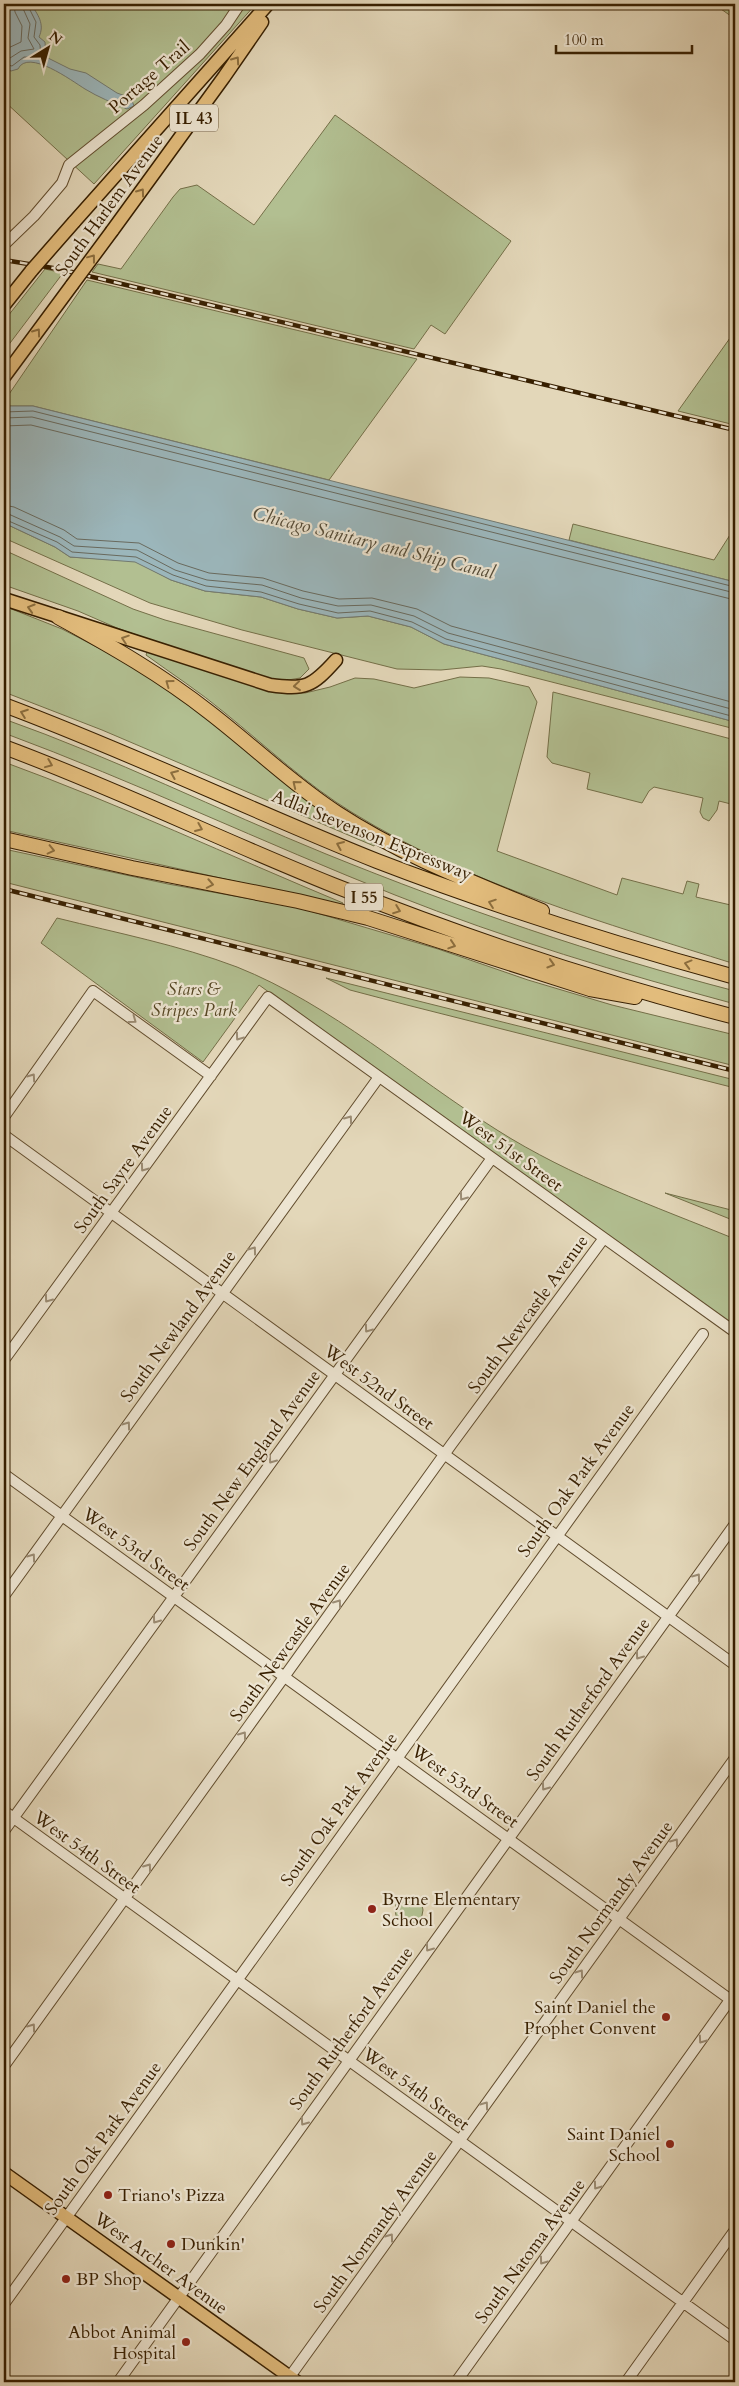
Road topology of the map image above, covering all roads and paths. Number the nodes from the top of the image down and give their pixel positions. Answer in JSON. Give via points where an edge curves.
{"nodes":[{"id":1,"x":240,"y":4,"type":"edge"},
{"id":2,"x":268,"y":4,"type":"edge"},
{"id":3,"x":274,"y":4,"type":"edge"},
{"id":4,"x":4,"y":245,"type":"edge"},
{"id":5,"x":4,"y":306,"type":"edge"},
{"id":6,"x":6,"y":374,"type":"edge"},
{"id":7,"x":4,"y":600,"type":"edge"},
{"id":8,"x":58,"y":616,"type":"junction"},
{"id":9,"x":336,"y":660,"type":"dead end"},
{"id":10,"x":4,"y":705,"type":"edge"},
{"id":11,"x":4,"y":747,"type":"edge"},
{"id":12,"x":4,"y":839,"type":"edge"},
{"id":13,"x":638,"y":950,"type":"junction"},
{"id":14,"x":735,"y":977,"type":"edge"},
{"id":15,"x":268,"y":997,"type":"joint"},
{"id":16,"x":691,"y":1006,"type":"junction"},
{"id":17,"x":735,"y":1017,"type":"edge"},
{"id":18,"x":211,"y":1076,"type":"junction"},
{"id":19,"x":379,"y":1077,"type":"junction"},
{"id":20,"x":4,"y":1117,"type":"edge"},
{"id":21,"x":4,"y":1135,"type":"edge"},
{"id":22,"x":492,"y":1158,"type":"junction"},
{"id":23,"x":111,"y":1213,"type":"junction"},
{"id":24,"x":604,"y":1238,"type":"junction"},
{"id":25,"x":221,"y":1293,"type":"junction"},
{"id":26,"x":735,"y":1332,"type":"edge"},
{"id":27,"x":703,"y":1334,"type":"dead end"},
{"id":28,"x":4,"y":1360,"type":"edge"},
{"id":29,"x":335,"y":1375,"type":"junction"},
{"id":30,"x":445,"y":1454,"type":"junction"},
{"id":31,"x":4,"y":1474,"type":"edge"},
{"id":32,"x":62,"y":1516,"type":"junction"},
{"id":33,"x":735,"y":1524,"type":"edge"},
{"id":34,"x":556,"y":1535,"type":"junction"},
{"id":35,"x":4,"y":1596,"type":"edge"},
{"id":36,"x":173,"y":1596,"type":"junction"},
{"id":37,"x":668,"y":1616,"type":"junction"},
{"id":38,"x":735,"y":1665,"type":"edge"},
{"id":39,"x":285,"y":1676,"type":"junction"},
{"id":40,"x":397,"y":1757,"type":"junction"},
{"id":41,"x":735,"y":1758,"type":"edge"},
{"id":42,"x":4,"y":1811,"type":"edge"},
{"id":43,"x":13,"y":1818,"type":"junction"},
{"id":44,"x":4,"y":1831,"type":"edge"},
{"id":45,"x":508,"y":1838,"type":"junction"},
{"id":46,"x":124,"y":1898,"type":"junction"},
{"id":47,"x":619,"y":1918,"type":"junction"},
{"id":48,"x":236,"y":1979,"type":"junction"},
{"id":49,"x":734,"y":1999,"type":"edge"},
{"id":50,"x":348,"y":2060,"type":"junction"},
{"id":51,"x":4,"y":2066,"type":"edge"},
{"id":52,"x":459,"y":2141,"type":"junction"},
{"id":53,"x":4,"y":2173,"type":"edge"},
{"id":54,"x":66,"y":2217,"type":"junction"},
{"id":55,"x":571,"y":2222,"type":"junction"},
{"id":56,"x":735,"y":2230,"type":"edge"},
{"id":57,"x":178,"y":2297,"type":"junction"},
{"id":58,"x":683,"y":2303,"type":"junction"},
{"id":59,"x":4,"y":2304,"type":"edge"},
{"id":60,"x":735,"y":2340,"type":"edge"},
{"id":61,"x":291,"y":2380,"type":"edge"},
{"id":62,"x":118,"y":2382,"type":"edge"},
{"id":63,"x":456,"y":2382,"type":"edge"},
{"id":64,"x":626,"y":2382,"type":"edge"}],
"edges":[{"from":1,"to":4,"type":"street","name":"Portage Trail","via":[[200,54],[144,105],[69,165],[62,183]]},
{"from":2,"to":5,"type":"main road","name":"South Harlem Avenue","number":"IL 43","bridge":true,"via":[[74,222]]},
{"from":6,"to":3,"type":"main road","name":"South Harlem Avenue","number":"IL 43","one_way":true,"bridge":true,"via":[[219,85]]},
{"from":8,"to":7,"type":"main road","one_way":true},
{"from":9,"to":8,"type":"main road","one_way":true,"via":[[318,680],[289,688]]},
{"from":13,"to":8,"type":"highway","one_way":true,"via":[[445,871],[372,835],[302,789],[209,712],[148,668]]},
{"from":13,"to":10,"type":"highway","name":"Adlai Stevenson Expressway","number":"I 55","one_way":true,"via":[[489,902],[376,860],[127,753]]},
{"from":11,"to":16,"type":"highway","number":"I 55","one_way":true,"via":[[425,921]]},
{"from":12,"to":16,"type":"highway","one_way":true,"via":[[298,900],[368,918],[590,989]]},
{"from":14,"to":13,"type":"highway","name":"Adlai Stevenson Expressway","number":"I 55","one_way":true},
{"from":15,"to":18,"type":"street","name":"South Sayre Avenue","one_way":true},
{"from":15,"to":19,"type":"street","name":"West 51st Street"},
{"from":16,"to":17,"type":"highway","number":"I 55"},
{"from":20,"to":18,"type":"street","one_way":true,"via":[[93,991]]},
{"from":18,"to":23,"type":"street","name":"South Sayre Avenue","one_way":true},
{"from":19,"to":22,"type":"street","name":"West 51st Street"},
{"from":25,"to":19,"type":"street","name":"South Newland Avenue","one_way":true},
{"from":21,"to":23,"type":"street","name":"West 52nd Street"},
{"from":22,"to":24,"type":"street","name":"West 51st Street"},
{"from":22,"to":29,"type":"street","name":"South New England Avenue","one_way":true},
{"from":23,"to":25,"type":"street","name":"West 52nd Street"},
{"from":23,"to":28,"type":"street","name":"South Sayre Avenue","one_way":true},
{"from":24,"to":26,"type":"street","name":"West 51st Street"},
{"from":24,"to":30,"type":"street","name":"South Newcastle Avenue"},
{"from":25,"to":29,"type":"street","name":"West 52nd Street"},
{"from":32,"to":25,"type":"street","name":"South Newland Avenue","one_way":true},
{"from":27,"to":34,"type":"street","name":"South Oak Park Avenue"},
{"from":29,"to":30,"type":"street","name":"West 52nd Street"},
{"from":29,"to":36,"type":"street","name":"South New England Avenue","one_way":true},
{"from":30,"to":34,"type":"street","name":"West 52nd Street"},
{"from":39,"to":30,"type":"street","name":"South Newcastle Avenue","one_way":true},
{"from":31,"to":32,"type":"street","name":"West 53rd Street"},
{"from":35,"to":32,"type":"street","name":"South Newland Avenue","one_way":true},
{"from":32,"to":36,"type":"street","name":"West 53rd Street"},
{"from":37,"to":33,"type":"street","name":"South Rutherford Avenue","one_way":true},
{"from":34,"to":37,"type":"street","name":"West 52nd Street"},
{"from":34,"to":40,"type":"street","name":"South Oak Park Avenue"},
{"from":36,"to":39,"type":"street","name":"West 53rd Street"},
{"from":36,"to":43,"type":"street","name":"South New England Avenue","one_way":true},
{"from":37,"to":38,"type":"street","name":"West 52nd Street"},
{"from":37,"to":45,"type":"street","name":"South Rutherford Avenue","one_way":true},
{"from":39,"to":40,"type":"street","name":"West 53rd Street"},
{"from":46,"to":39,"type":"street","name":"South Newcastle Avenue","one_way":true},
{"from":40,"to":45,"type":"street","name":"West 53rd Street"},
{"from":40,"to":48,"type":"street","name":"South Oak Park Avenue"},
{"from":47,"to":41,"type":"street","name":"South Normandy Avenue","one_way":true},
{"from":42,"to":43,"type":"street","name":"West 54th Street"},
{"from":43,"to":44,"type":"street","name":"South New England Avenue"},
{"from":43,"to":46,"type":"street","name":"West 54th Street"},
{"from":45,"to":47,"type":"street","name":"West 53rd Street"},
{"from":45,"to":50,"type":"street","name":"South Rutherford Avenue","one_way":true},
{"from":46,"to":48,"type":"street","name":"West 54th Street"},
{"from":51,"to":46,"type":"street","name":"South Newcastle Avenue","one_way":true},
{"from":47,"to":49,"type":"street","name":"West 53rd Street"},
{"from":52,"to":47,"type":"street","name":"South Normandy Avenue","one_way":true},
{"from":48,"to":50,"type":"street","name":"West 54th Street"},
{"from":48,"to":54,"type":"street","name":"South Oak Park Avenue"},
{"from":49,"to":55,"type":"street","name":"South Natoma Avenue","one_way":true},
{"from":50,"to":52,"type":"street","name":"West 54th Street"},
{"from":50,"to":57,"type":"street","name":"South Rutherford Avenue","one_way":true},
{"from":52,"to":55,"type":"street","name":"West 54th Street"},
{"from":61,"to":52,"type":"street","name":"South Normandy Avenue","one_way":true},
{"from":53,"to":54,"type":"main road","name":"West Archer Avenue"},
{"from":54,"to":57,"type":"main road","name":"West Archer Avenue"},
{"from":54,"to":59,"type":"street","name":"South Oak Park Avenue"},
{"from":55,"to":58,"type":"street","name":"West 54th Street"},
{"from":55,"to":63,"type":"street","name":"South Natoma Avenue","one_way":true},
{"from":56,"to":58,"type":"street"},
{"from":57,"to":61,"type":"main road","name":"West Archer Avenue"},
{"from":57,"to":62,"type":"street","name":"South Rutherford Avenue"},
{"from":58,"to":60,"type":"street","name":"West 54th Street"},
{"from":58,"to":64,"type":"street"}]}
